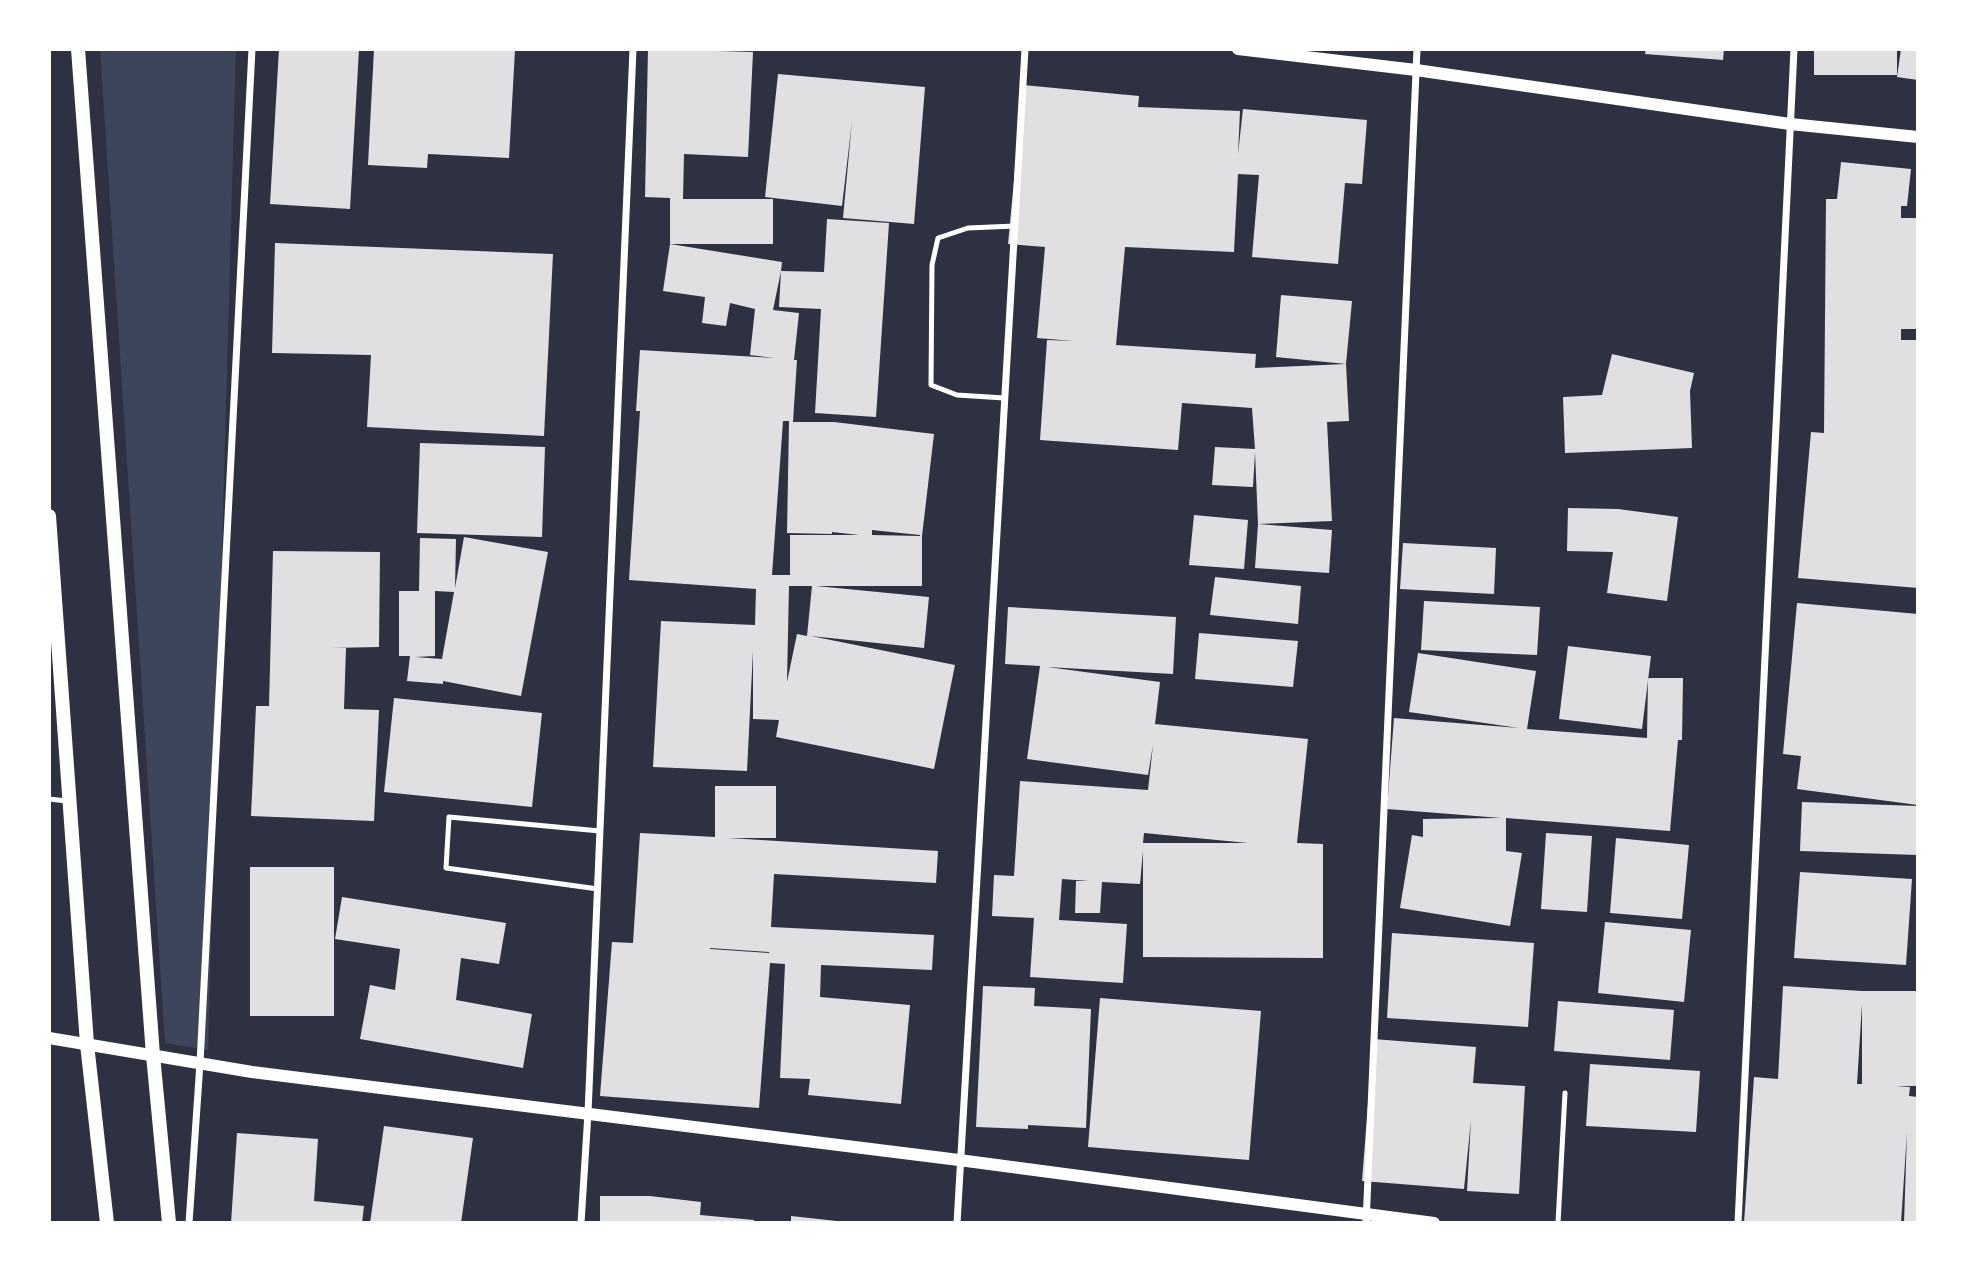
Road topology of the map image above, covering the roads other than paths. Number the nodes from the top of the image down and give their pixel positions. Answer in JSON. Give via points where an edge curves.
{"nodes":[{"id":1,"x":78,"y":49,"type":"edge"},
{"id":2,"x":252,"y":49,"type":"edge"},
{"id":3,"x":633,"y":49,"type":"edge"},
{"id":4,"x":1025,"y":49,"type":"edge"},
{"id":5,"x":1238,"y":49,"type":"edge"},
{"id":6,"x":1417,"y":49,"type":"edge"},
{"id":7,"x":1794,"y":49,"type":"edge"},
{"id":8,"x":1416,"y":70,"type":"junction"},
{"id":9,"x":1790,"y":124,"type":"junction"},
{"id":10,"x":1918,"y":137,"type":"edge"},
{"id":11,"x":1015,"y":226,"type":"junction"},
{"id":12,"x":1004,"y":398,"type":"junction"},
{"id":13,"x":49,"y":516,"type":"edge"},
{"id":14,"x":49,"y":800,"type":"edge"},
{"id":15,"x":70,"y":801,"type":"junction"},
{"id":16,"x":600,"y":831,"type":"junction"},
{"id":17,"x":598,"y":889,"type":"junction"},
{"id":18,"x":49,"y":1038,"type":"edge"},
{"id":19,"x":87,"y":1044,"type":"junction"},
{"id":20,"x":153,"y":1055,"type":"junction"},
{"id":21,"x":200,"y":1063,"type":"junction"},
{"id":22,"x":1565,"y":1093,"type":"dead end"},
{"id":23,"x":588,"y":1114,"type":"junction"},
{"id":24,"x":959,"y":1160,"type":"junction"},
{"id":25,"x":1367,"y":1218,"type":"edge"},
{"id":26,"x":107,"y":1223,"type":"edge"},
{"id":27,"x":169,"y":1223,"type":"edge"},
{"id":28,"x":189,"y":1223,"type":"edge"},
{"id":29,"x":581,"y":1223,"type":"edge"},
{"id":30,"x":957,"y":1223,"type":"edge"},
{"id":31,"x":1434,"y":1223,"type":"edge"},
{"id":32,"x":1558,"y":1223,"type":"edge"},
{"id":33,"x":1738,"y":1223,"type":"edge"}],
"edges":[{"from":1,"to":20,"type":"main road"},
{"from":2,"to":21,"type":"street"},
{"from":3,"to":16,"type":"street"},
{"from":4,"to":11,"type":"street"},
{"from":5,"to":8,"type":"street"},
{"from":6,"to":8,"type":"street"},
{"from":7,"to":9,"type":"street"},
{"from":8,"to":9,"type":"street"},
{"from":8,"to":25,"type":"street"},
{"from":9,"to":10,"type":"street"},
{"from":9,"to":33,"type":"street"},
{"from":11,"to":12,"type":"street"},
{"from":11,"to":12,"type":"lane","via":[[968,228],[938,238],[932,265],[931,385],[957,395]]},
{"from":12,"to":24,"type":"street"},
{"from":13,"to":15,"type":"main road"},
{"from":14,"to":15,"type":"lane"},
{"from":15,"to":19,"type":"main road"},
{"from":16,"to":17,"type":"street"},
{"from":16,"to":17,"type":"lane","via":[[449,817],[446,868]]},
{"from":17,"to":23,"type":"street"},
{"from":18,"to":19,"type":"street"},
{"from":19,"to":20,"type":"street"},
{"from":19,"to":26,"type":"main road"},
{"from":20,"to":21,"type":"street"},
{"from":20,"to":27,"type":"main road"},
{"from":21,"to":23,"type":"street"},
{"from":21,"to":28,"type":"street"},
{"from":22,"to":32,"type":"lane"},
{"from":23,"to":24,"type":"street"},
{"from":23,"to":29,"type":"street"},
{"from":24,"to":25,"type":"street"},
{"from":24,"to":30,"type":"street"},
{"from":25,"to":31,"type":"street"}]}
